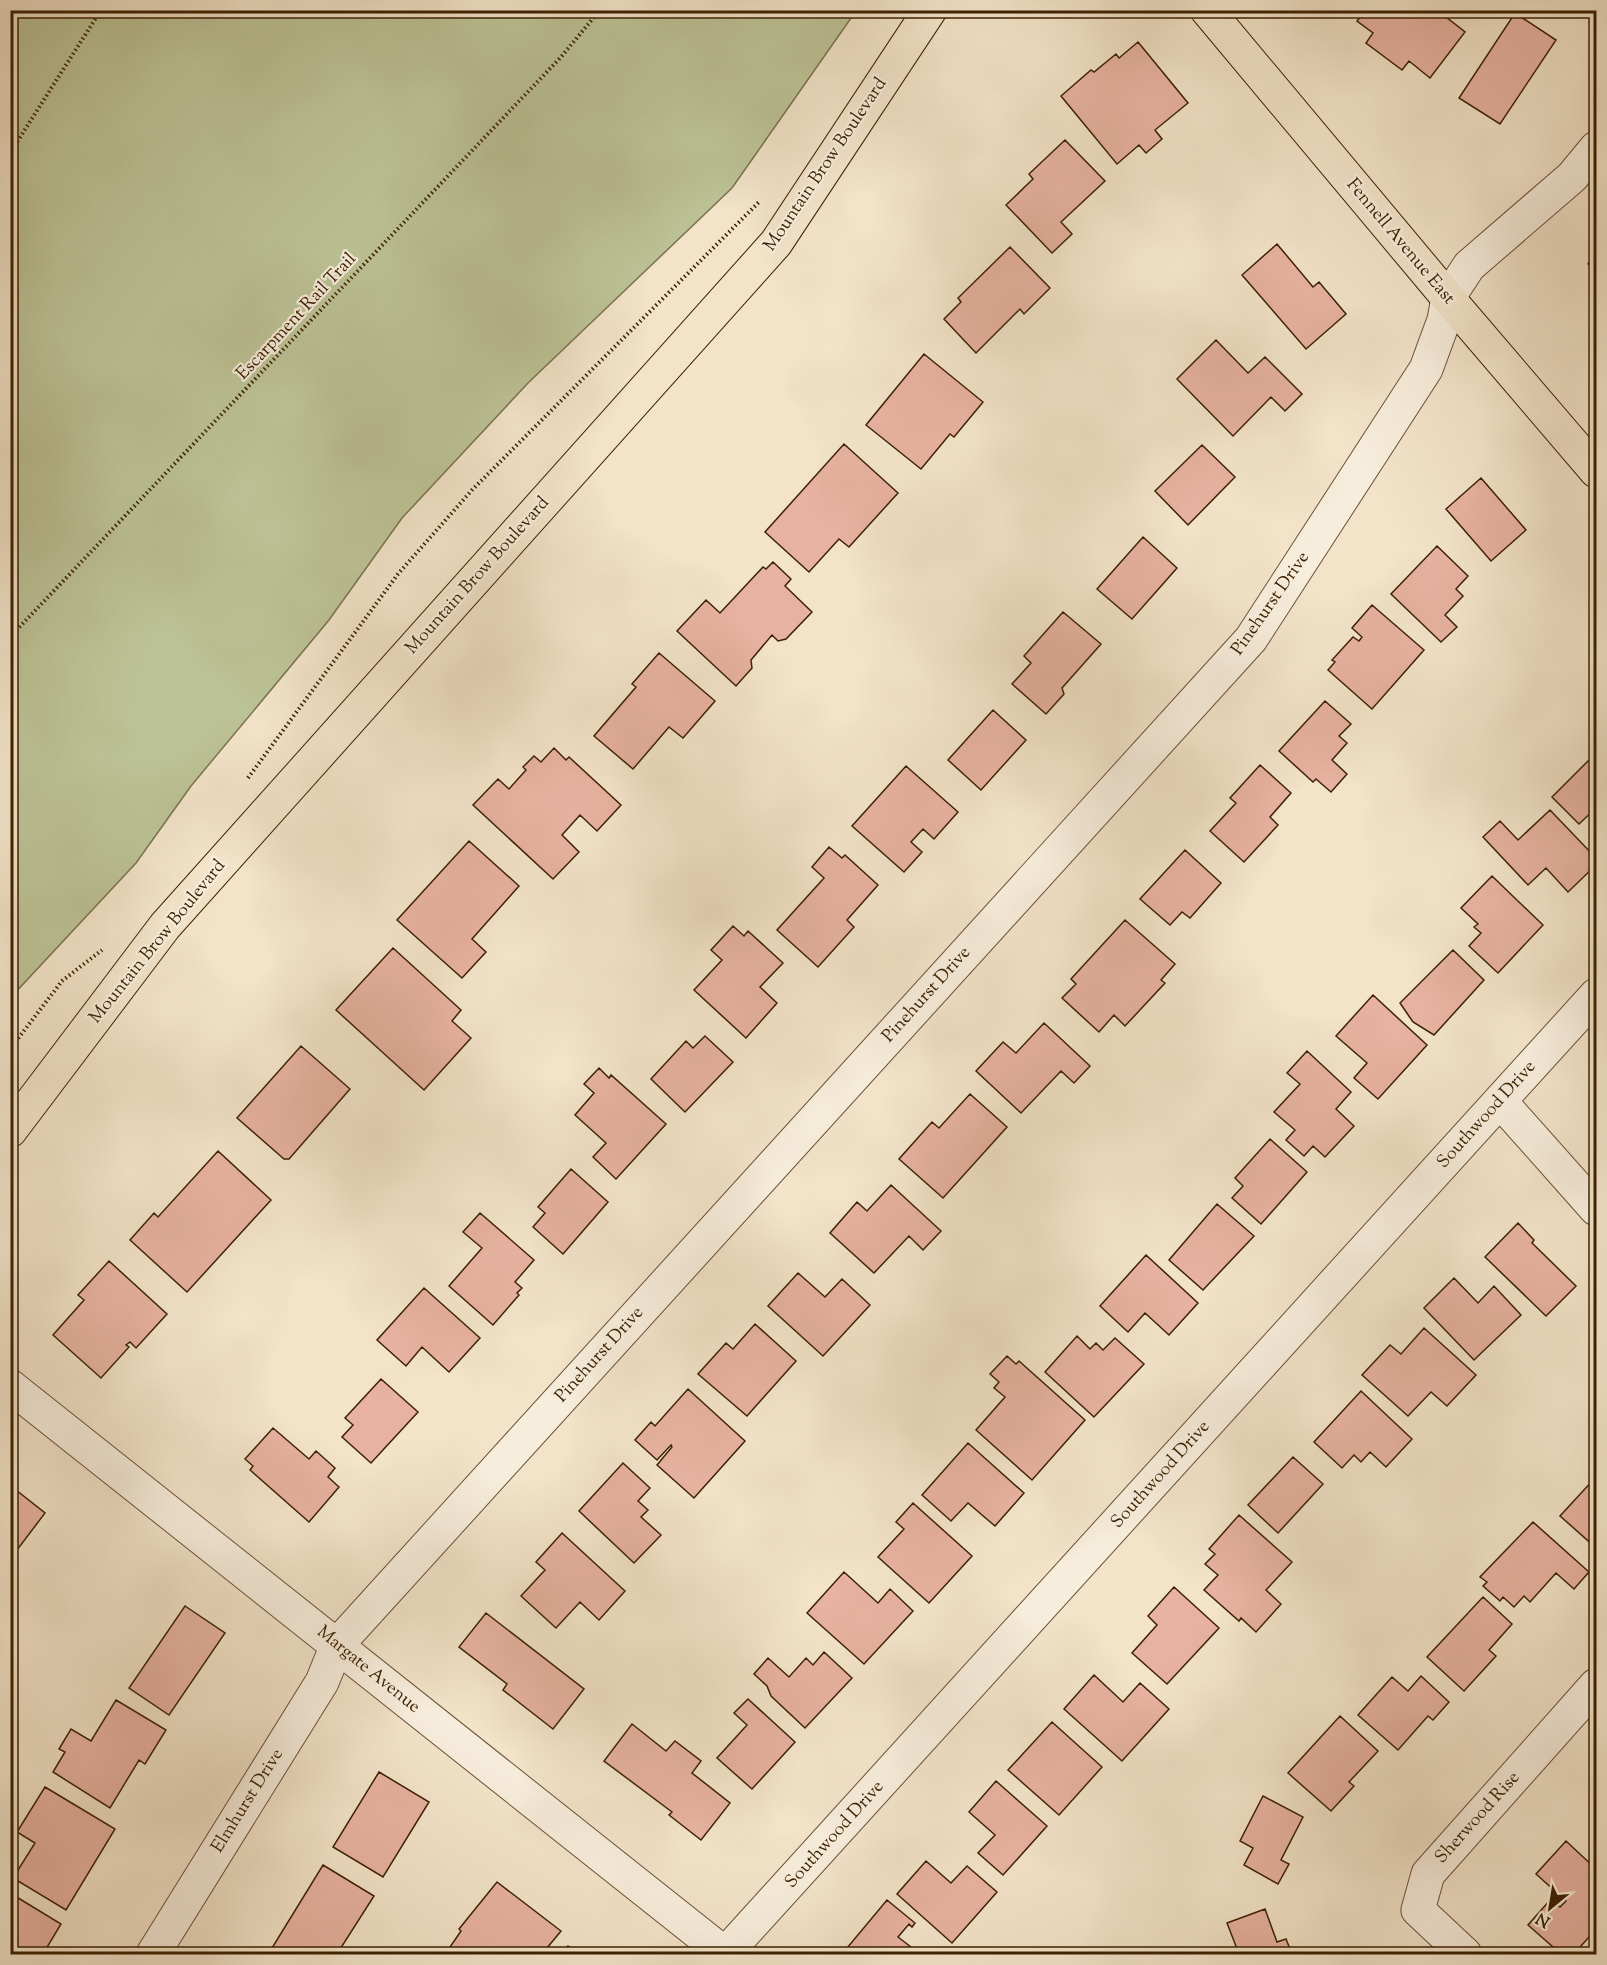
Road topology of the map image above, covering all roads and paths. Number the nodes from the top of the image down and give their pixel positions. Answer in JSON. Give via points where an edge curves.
{"nodes":[{"id":1,"x":101,"y":10,"type":"edge"},
{"id":2,"x":600,"y":10,"type":"edge"},
{"id":3,"x":930,"y":10,"type":"edge"},
{"id":4,"x":1207,"y":10,"type":"edge"},
{"id":5,"x":1596,"y":148,"type":"edge"},
{"id":6,"x":10,"y":153,"type":"edge"},
{"id":7,"x":768,"y":194,"type":"dead end"},
{"id":8,"x":1448,"y":298,"type":"junction"},
{"id":9,"x":1596,"y":471,"type":"edge"},
{"id":10,"x":10,"y":637,"type":"edge"},
{"id":11,"x":244,"y":783,"type":"dead end"},
{"id":12,"x":103,"y":948,"type":"dead end"},
{"id":13,"x":1596,"y":995,"type":"edge"},
{"id":14,"x":10,"y":1049,"type":"edge"},
{"id":15,"x":1500,"y":1101,"type":"junction"},
{"id":16,"x":10,"y":1131,"type":"edge"},
{"id":17,"x":1596,"y":1209,"type":"edge"},
{"id":18,"x":10,"y":1386,"type":"edge"},
{"id":19,"x":337,"y":1645,"type":"junction"},
{"id":20,"x":1596,"y":1685,"type":"edge"},
{"id":21,"x":153,"y":1954,"type":"edge"},
{"id":22,"x":725,"y":1954,"type":"edge"},
{"id":23,"x":1465,"y":1954,"type":"edge"}],
"edges":[{"from":1,"to":6,"type":"path"},
{"from":2,"to":10,"type":"path","name":"Escarpment Rail Trail","via":[[528,92]]},
{"from":3,"to":16,"type":"main road","name":"Mountain Brow Boulevard","via":[[777,243],[165,926]]},
{"from":4,"to":8,"type":"main road","name":"Fennell Avenue East"},
{"from":5,"to":8,"type":"street","via":[[1572,177],[1469,266]]},
{"from":7,"to":11,"type":"path","via":[[471,490],[398,574]]},
{"from":8,"to":9,"type":"main road","name":"Fennell Avenue East"},
{"from":8,"to":19,"type":"street","name":"Pinehurst Drive","via":[[1426,369],[1251,639]]},
{"from":12,"to":14,"type":"path","via":[[62,981]]},
{"from":13,"to":15,"type":"street","name":"Southwood Drive"},
{"from":15,"to":17,"type":"street"},
{"from":15,"to":22,"type":"street","name":"Southwood Drive"},
{"from":18,"to":19,"type":"street","name":"Margate Avenue"},
{"from":19,"to":21,"type":"street","name":"Elmhurst Drive","via":[[322,1682]]},
{"from":19,"to":22,"type":"street","name":"Margate Avenue"},
{"from":20,"to":23,"type":"street","name":"Sherwood Rise","via":[[1428,1874],[1418,1910]]}]}
